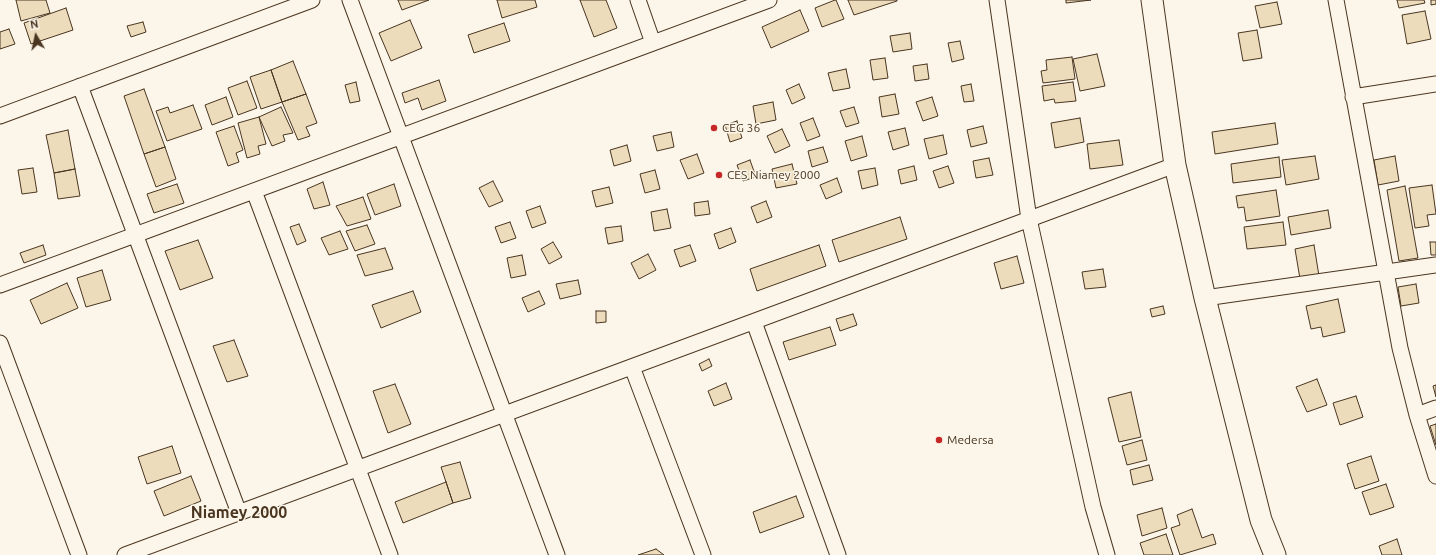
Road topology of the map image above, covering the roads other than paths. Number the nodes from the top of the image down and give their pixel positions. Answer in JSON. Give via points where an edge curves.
{"nodes":[{"id":1,"x":312,"y":0,"type":"edge"},
{"id":2,"x":350,"y":0,"type":"edge"},
{"id":3,"x":638,"y":0,"type":"edge"},
{"id":4,"x":769,"y":0,"type":"edge"},
{"id":5,"x":997,"y":0,"type":"edge"},
{"id":6,"x":1152,"y":0,"type":"edge"},
{"id":7,"x":1336,"y":0,"type":"edge"},
{"id":8,"x":653,"y":43,"type":"junction"},
{"id":9,"x":1436,"y":84,"type":"edge"},
{"id":10,"x":80,"y":86,"type":"junction"},
{"id":11,"x":1353,"y":97,"type":"junction"},
{"id":12,"x":0,"y":116,"type":"edge"},
{"id":13,"x":401,"y":137,"type":"junction"},
{"id":14,"x":1175,"y":165,"type":"junction"},
{"id":15,"x":254,"y":191,"type":"junction"},
{"id":16,"x":1029,"y":219,"type":"junction"},
{"id":17,"x":135,"y":235,"type":"junction"},
{"id":18,"x":1436,"y":265,"type":"edge"},
{"id":19,"x":1385,"y":272,"type":"junction"},
{"id":20,"x":0,"y":285,"type":"edge"},
{"id":21,"x":1205,"y":298,"type":"junction"},
{"id":22,"x":754,"y":322,"type":"junction"},
{"id":23,"x":0,"y":343,"type":"edge"},
{"id":24,"x":632,"y":367,"type":"junction"},
{"id":25,"x":1436,"y":408,"type":"edge"},
{"id":26,"x":505,"y":414,"type":"junction"},
{"id":27,"x":1417,"y":414,"type":"junction"},
{"id":28,"x":358,"y":468,"type":"junction"},
{"id":29,"x":1436,"y":476,"type":"edge"},
{"id":30,"x":239,"y":513,"type":"junction"},
{"id":31,"x":79,"y":555,"type":"edge"},
{"id":32,"x":125,"y":555,"type":"edge"},
{"id":33,"x":390,"y":555,"type":"edge"},
{"id":34,"x":557,"y":555,"type":"edge"},
{"id":35,"x":703,"y":555,"type":"edge"},
{"id":36,"x":838,"y":555,"type":"edge"},
{"id":37,"x":1107,"y":555,"type":"edge"},
{"id":38,"x":1275,"y":555,"type":"edge"}],
"edges":[{"from":1,"to":10,"type":"street"},
{"from":2,"to":13,"type":"street"},
{"from":3,"to":8,"type":"street"},
{"from":4,"to":8,"type":"street"},
{"from":5,"to":16,"type":"street"},
{"from":6,"to":14,"type":"street"},
{"from":7,"to":11,"type":"street"},
{"from":8,"to":13,"type":"street"},
{"from":9,"to":11,"type":"street"},
{"from":10,"to":12,"type":"street"},
{"from":10,"to":17,"type":"street"},
{"from":11,"to":19,"type":"street"},
{"from":13,"to":15,"type":"street"},
{"from":13,"to":26,"type":"street"},
{"from":14,"to":16,"type":"street"},
{"from":14,"to":21,"type":"street"},
{"from":15,"to":17,"type":"street"},
{"from":15,"to":28,"type":"street"},
{"from":16,"to":22,"type":"street"},
{"from":16,"to":37,"type":"street","via":[[1091,499]]},
{"from":17,"to":20,"type":"street"},
{"from":17,"to":30,"type":"street"},
{"from":18,"to":19,"type":"street"},
{"from":19,"to":21,"type":"street"},
{"from":19,"to":27,"type":"street","via":[[1400,348]]},
{"from":21,"to":38,"type":"street","via":[[1261,520]]},
{"from":22,"to":24,"type":"street"},
{"from":22,"to":36,"type":"street"},
{"from":23,"to":31,"type":"street"},
{"from":24,"to":26,"type":"street"},
{"from":24,"to":35,"type":"street"},
{"from":25,"to":27,"type":"street"},
{"from":26,"to":28,"type":"street"},
{"from":26,"to":34,"type":"street"},
{"from":27,"to":29,"type":"street"},
{"from":28,"to":30,"type":"street"},
{"from":28,"to":33,"type":"street"},
{"from":30,"to":32,"type":"street"}]}
